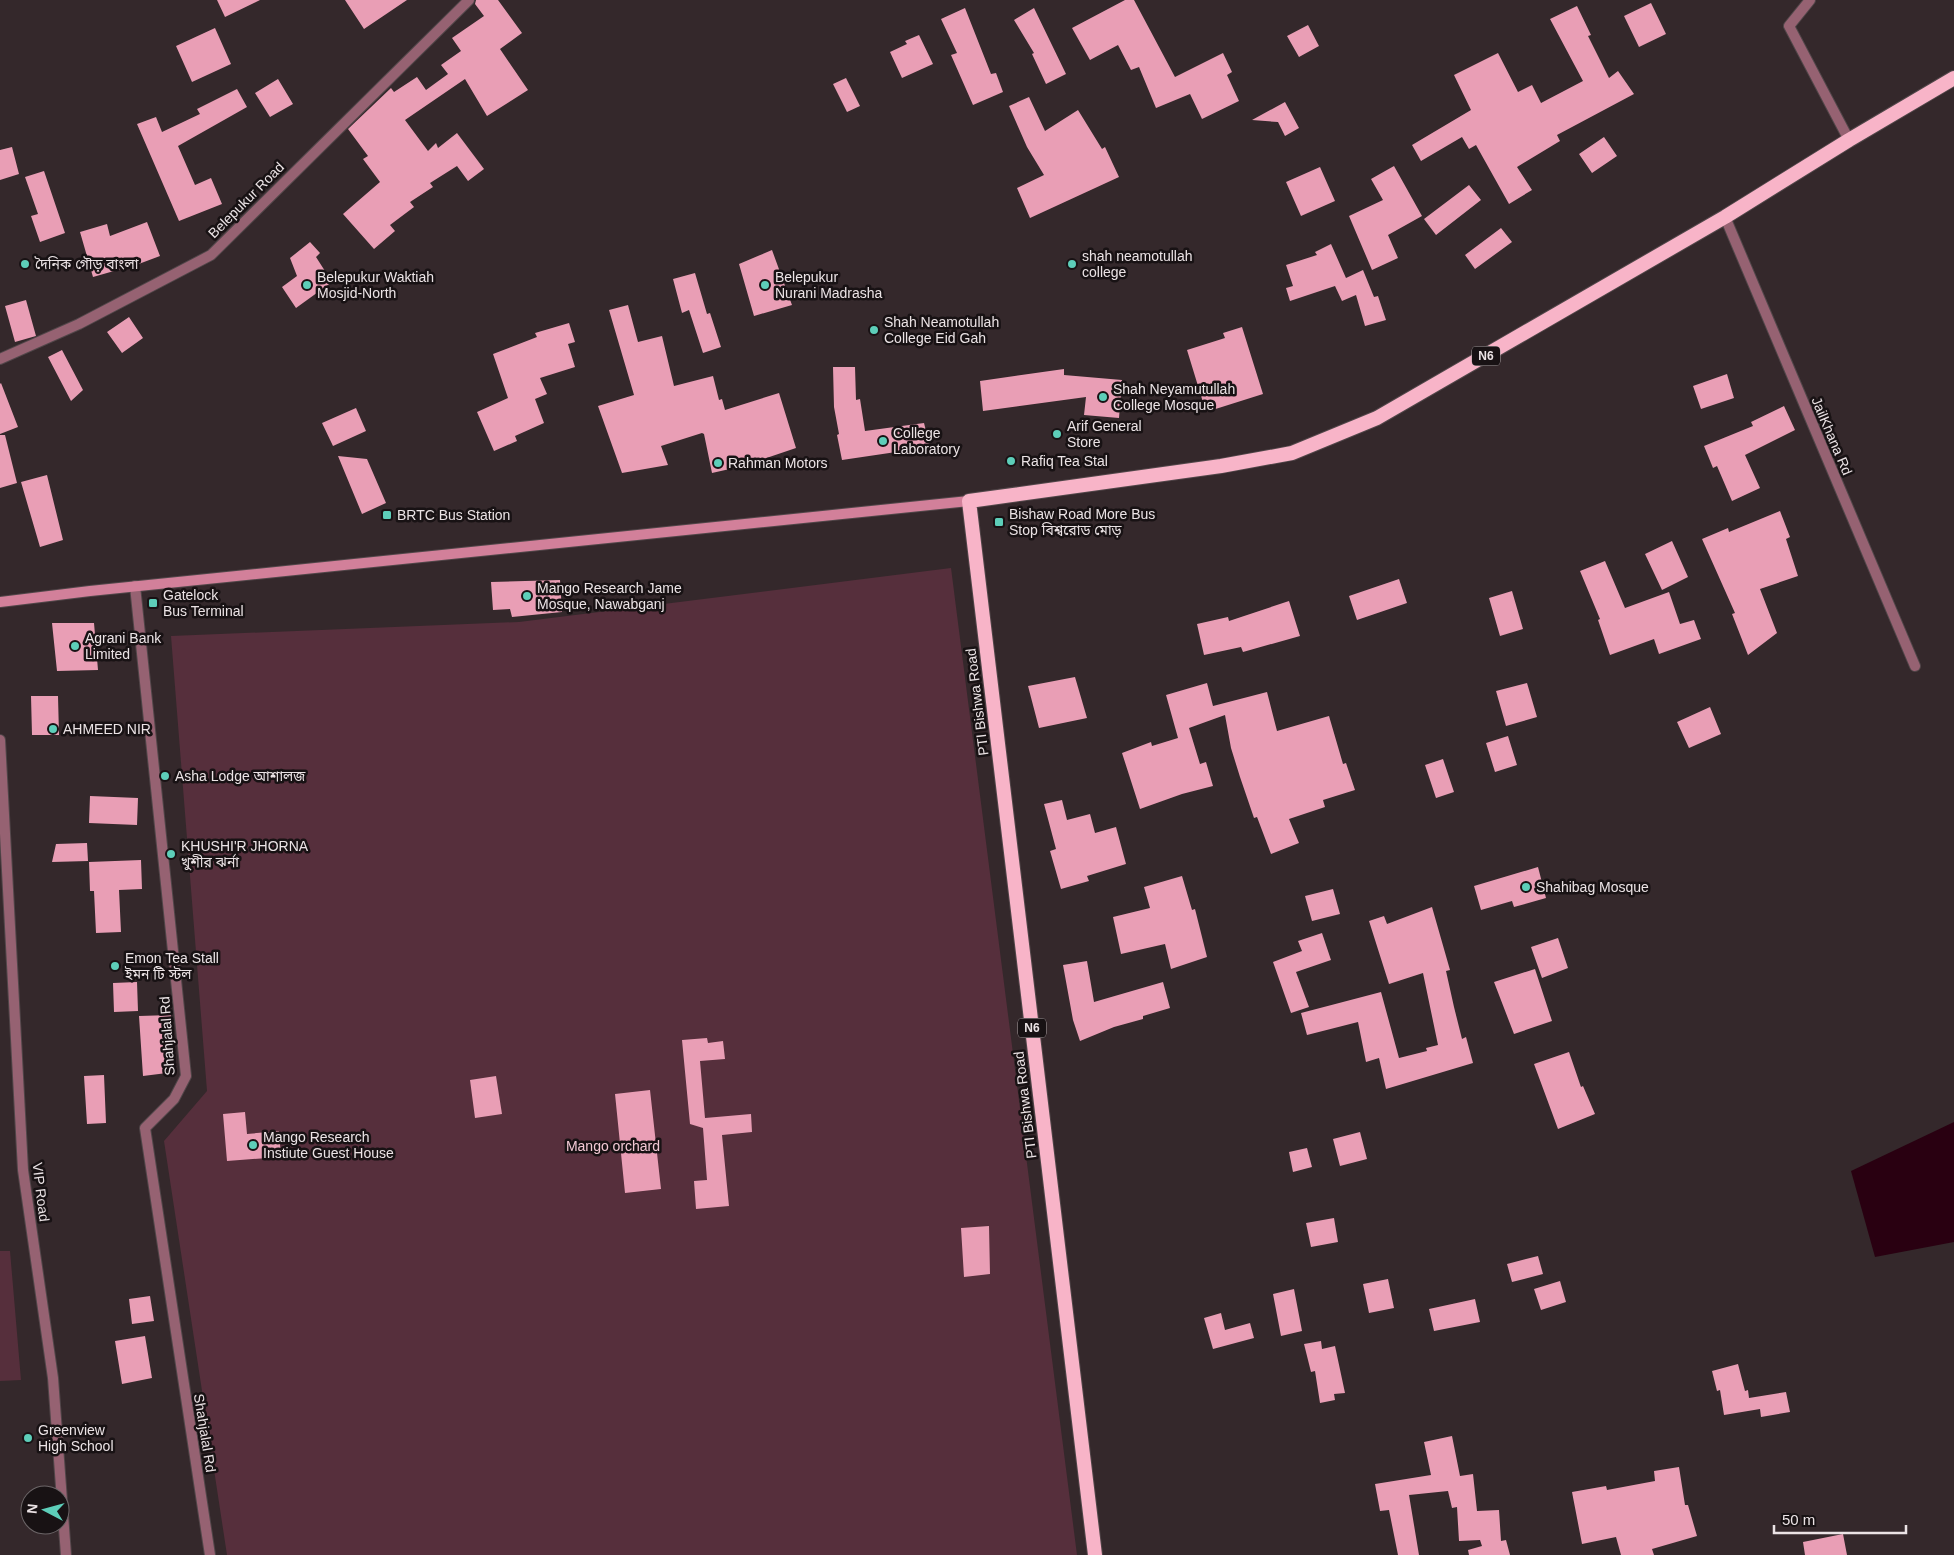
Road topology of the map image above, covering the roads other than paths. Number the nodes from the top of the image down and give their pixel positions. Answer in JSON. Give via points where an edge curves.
{"nodes":[{"id":1,"x":469,"y":0,"type":"edge"},
{"id":2,"x":1810,"y":0,"type":"edge"},
{"id":3,"x":1954,"y":78,"type":"edge"},
{"id":4,"x":1849,"y":140,"type":"junction"},
{"id":5,"x":1725,"y":217,"type":"junction"},
{"id":6,"x":0,"y":359,"type":"edge"},
{"id":7,"x":969,"y":501,"type":"junction"},
{"id":8,"x":135,"y":586,"type":"junction"},
{"id":9,"x":0,"y":602,"type":"edge"},
{"id":10,"x":1914,"y":666,"type":"dead end"},
{"id":11,"x":0,"y":740,"type":"edge"},
{"id":12,"x":66,"y":1555,"type":"edge"},
{"id":13,"x":210,"y":1555,"type":"edge"},
{"id":14,"x":1095,"y":1555,"type":"edge"}],
"edges":[{"from":1,"to":6,"type":"street","name":"Belepukur Road","via":[[210,255],[79,324]]},
{"from":2,"to":4,"type":"street","via":[[1789,26]]},
{"from":3,"to":4,"type":"highway","number":"N6"},
{"from":4,"to":5,"type":"highway","number":"N6"},
{"from":5,"to":7,"type":"highway","number":"N6","via":[[1377,418],[1292,453]]},
{"from":5,"to":10,"type":"street","name":"JailKhana Rd"},
{"from":7,"to":8,"type":"main road"},
{"from":7,"to":14,"type":"highway","name":"PTI Bishwa Road","number":"N6"},
{"from":8,"to":9,"type":"main road"},
{"from":8,"to":13,"type":"street","name":"Shahjalal Rd","via":[[186,1076],[174,1099],[144,1128]]},
{"from":11,"to":12,"type":"street","name":"VIP Road","via":[[24,1170],[53,1378]]}]}
